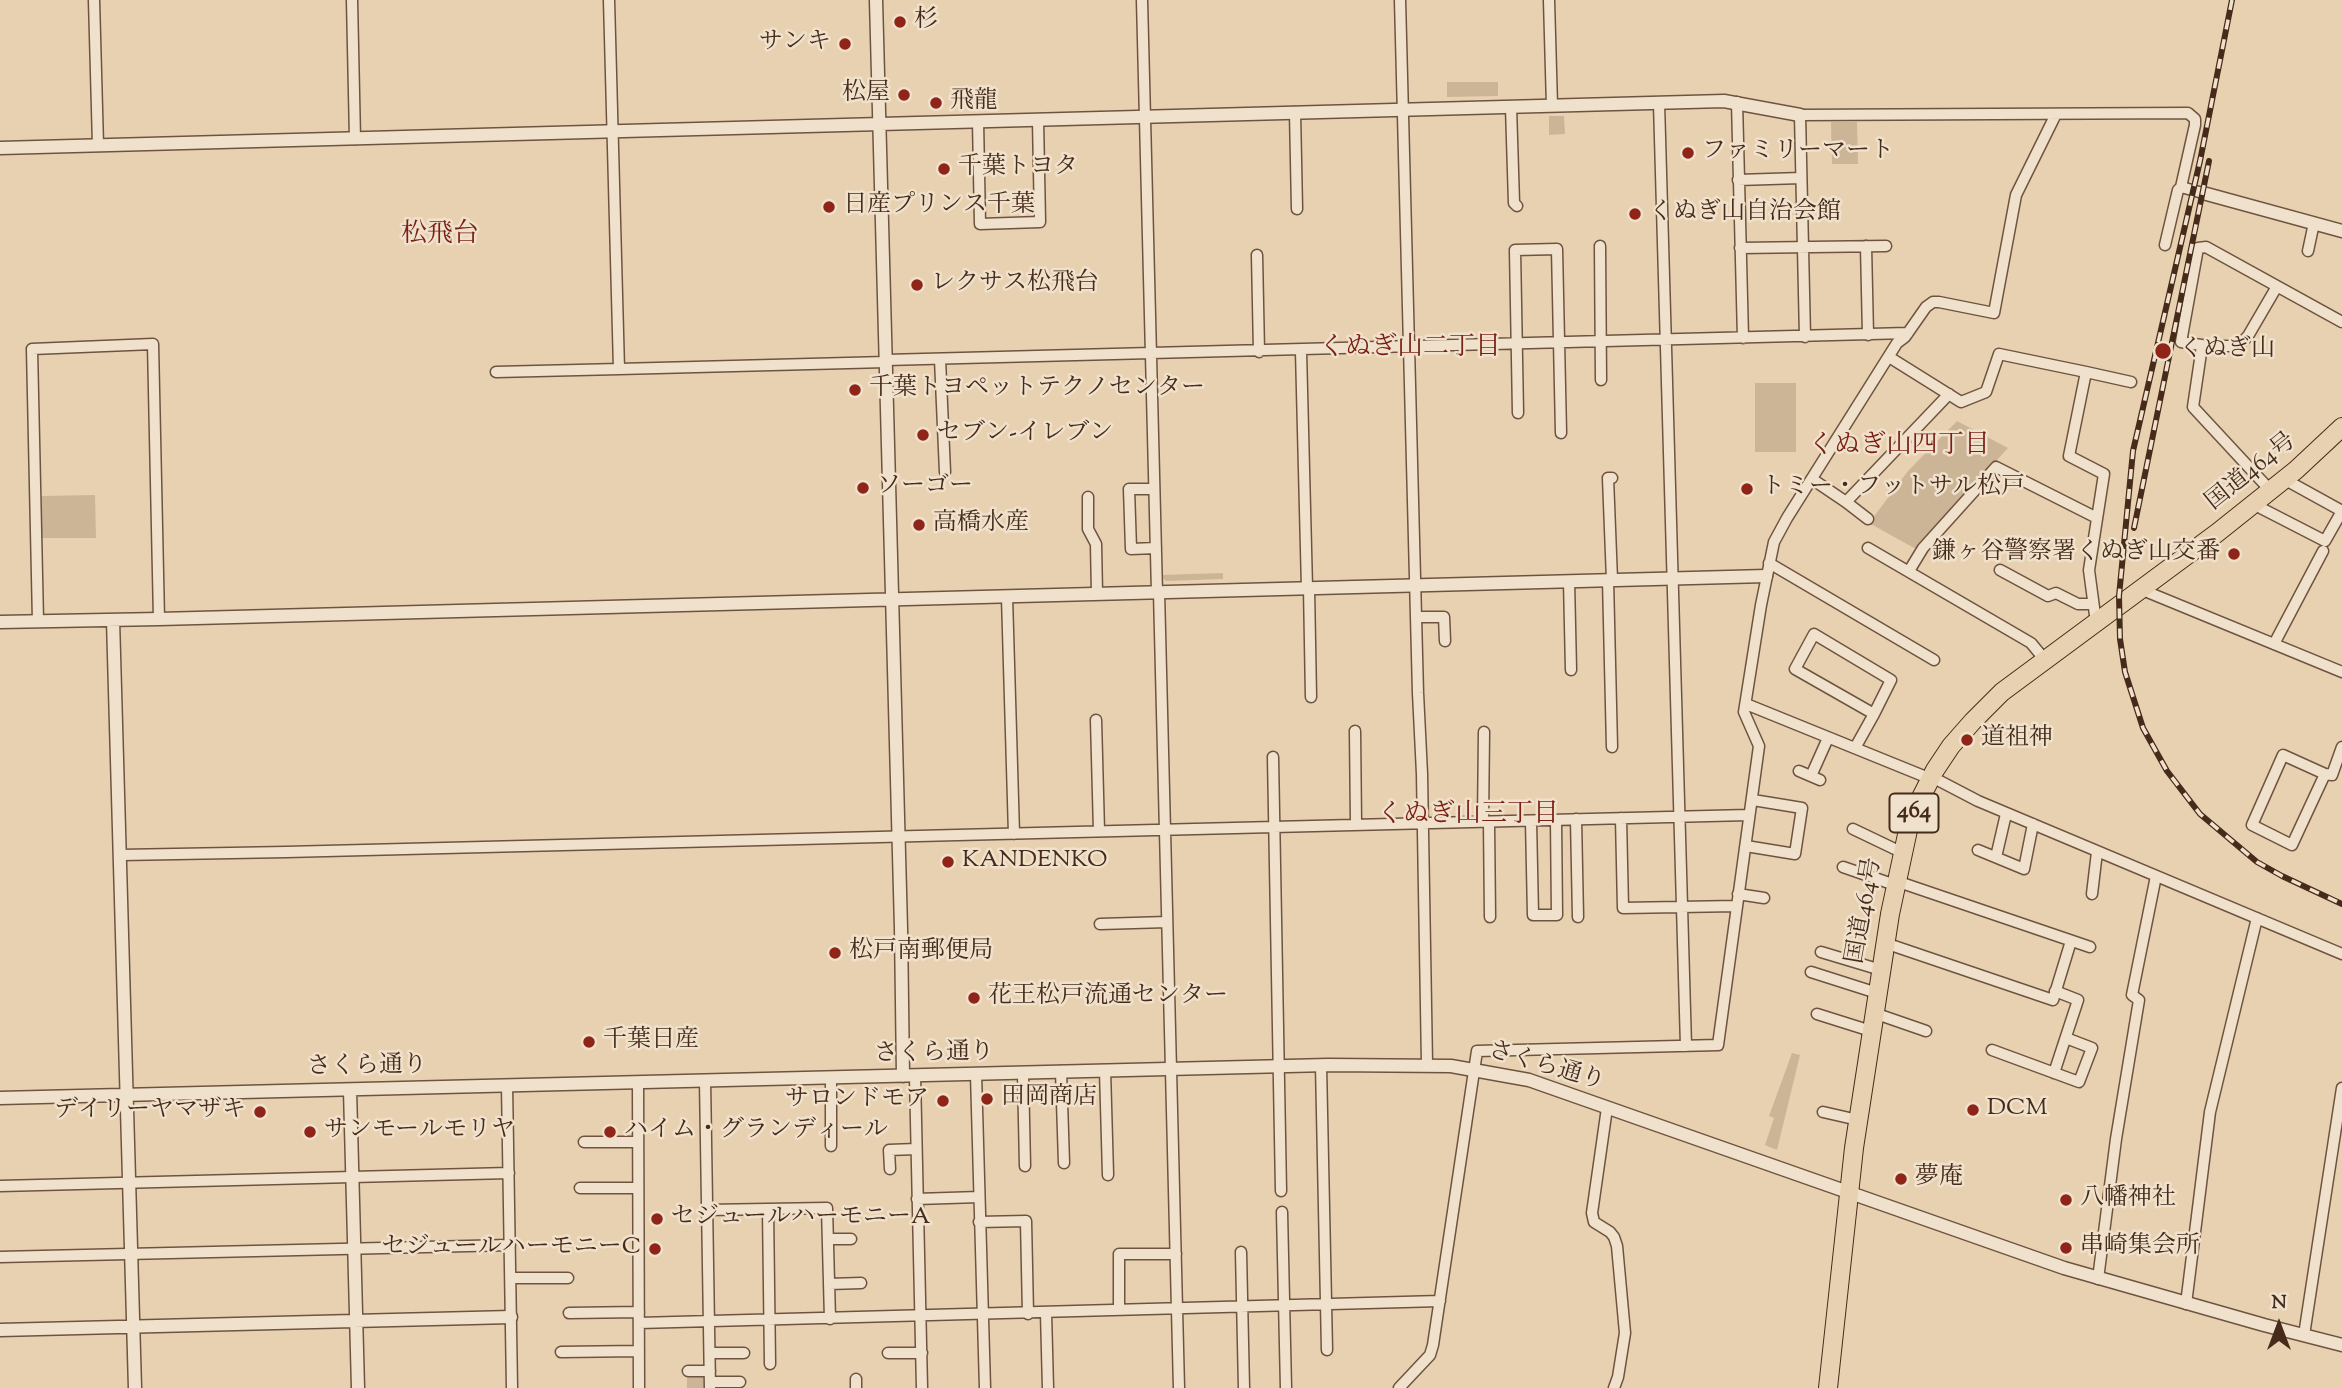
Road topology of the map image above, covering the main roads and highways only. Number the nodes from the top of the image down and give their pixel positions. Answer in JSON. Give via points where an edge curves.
{"nodes":[{"id":1,"x":2342,"y":427,"type":"edge"},
{"id":2,"x":1828,"y":1388,"type":"edge"}],
"edges":[{"from":1,"to":2,"type":"highway","name":"国道464号","number":"464","via":[[2277,485],[2140,589],[2095,612],[2045,660],[1985,707],[1931,778],[1901,852],[1885,943],[1858,1120]]}]}
